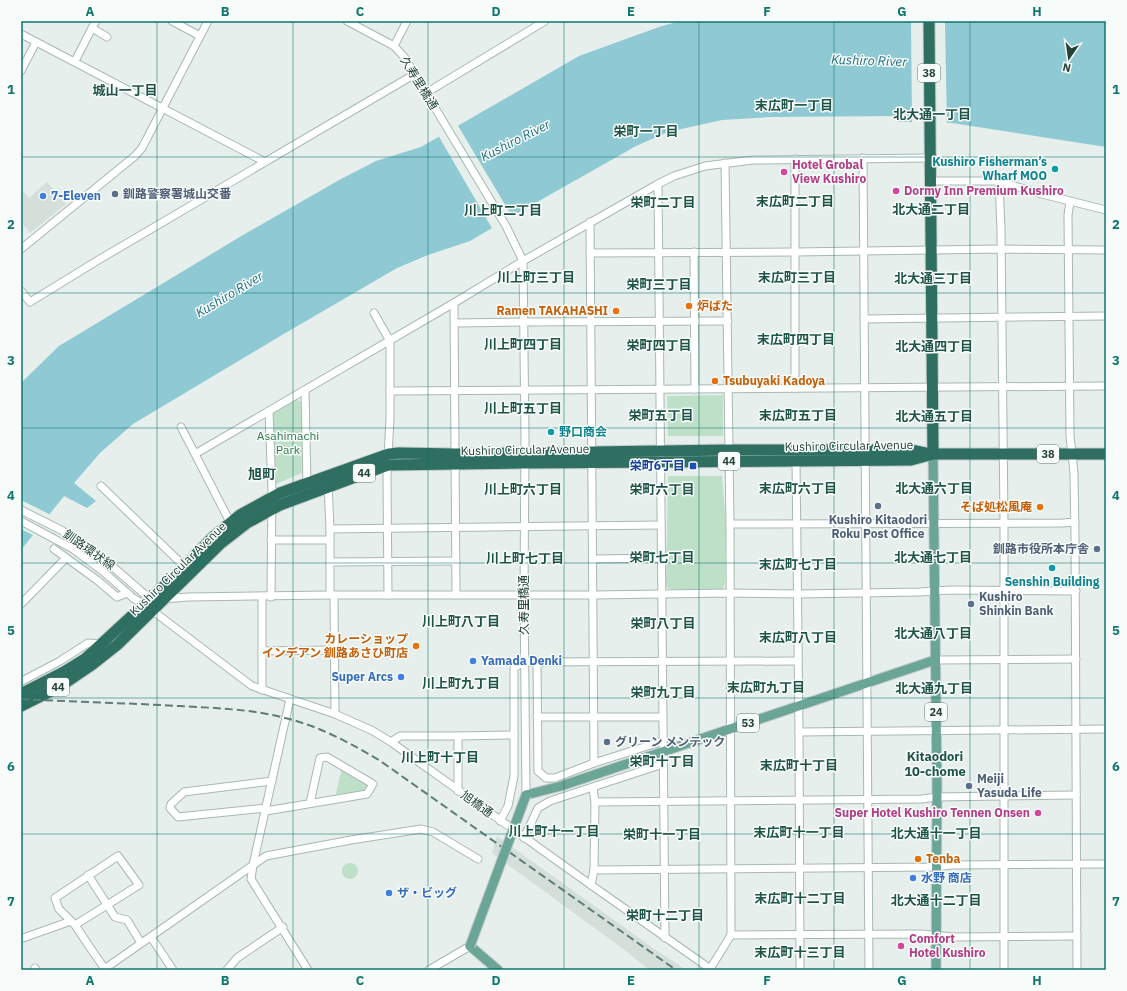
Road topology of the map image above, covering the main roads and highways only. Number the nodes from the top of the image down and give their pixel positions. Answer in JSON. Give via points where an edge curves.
{"nodes":[{"id":1,"x":929,"y":21,"type":"edge"},
{"id":2,"x":933,"y":454,"type":"junction"},
{"id":3,"x":1106,"y":454,"type":"edge"},
{"id":4,"x":728,"y":455,"type":"junction"},
{"id":5,"x":865,"y":455,"type":"junction"},
{"id":6,"x":307,"y":489,"type":"junction"},
{"id":7,"x":232,"y":527,"type":"junction"},
{"id":8,"x":149,"y":605,"type":"junction"},
{"id":9,"x":935,"y":660,"type":"junction"},
{"id":10,"x":21,"y":694,"type":"edge"},
{"id":11,"x":21,"y":706,"type":"edge"},
{"id":12,"x":498,"y":970,"type":"edge"},
{"id":13,"x":936,"y":970,"type":"edge"}],
"edges":[{"from":1,"to":2,"type":"highway","number":"38"},
{"from":2,"to":3,"type":"highway","number":"38"},
{"from":2,"to":5,"type":"highway","name":"Kushiro Circular Avenue","number":"44","via":[[912,450]]},
{"from":2,"to":9,"type":"main road","number":"24"},
{"from":4,"to":5,"type":"highway","name":"Kushiro Circular Avenue","number":"44"},
{"from":4,"to":5,"type":"highway","name":"Kushiro Circular Avenue","number":"44","via":[[796,460]]},
{"from":4,"to":6,"type":"highway","name":"Kushiro Circular Avenue","number":"44","via":[[388,460]]},
{"from":6,"to":7,"type":"highway","name":"Kushiro Circular Avenue","number":"44"},
{"from":6,"to":7,"type":"highway","name":"Kushiro Circular Avenue","number":"44","via":[[271,497],[240,515]]},
{"from":7,"to":8,"type":"highway","name":"Kushiro Circular Avenue","number":"44","via":[[213,537]]},
{"from":7,"to":8,"type":"highway","name":"Kushiro Circular Avenue","number":"44","via":[[220,544],[164,600]]},
{"from":8,"to":10,"type":"highway","name":"Kushiro Circular Avenue","number":"44","via":[[85,659]]},
{"from":8,"to":11,"type":"highway","name":"Kushiro Circular Avenue","number":"44","via":[[117,645],[53,690]]},
{"from":9,"to":12,"type":"main road","number":"53","bridge":true,"via":[[561,786],[526,795],[470,946]]},
{"from":9,"to":13,"type":"main road","number":"24"}]}
